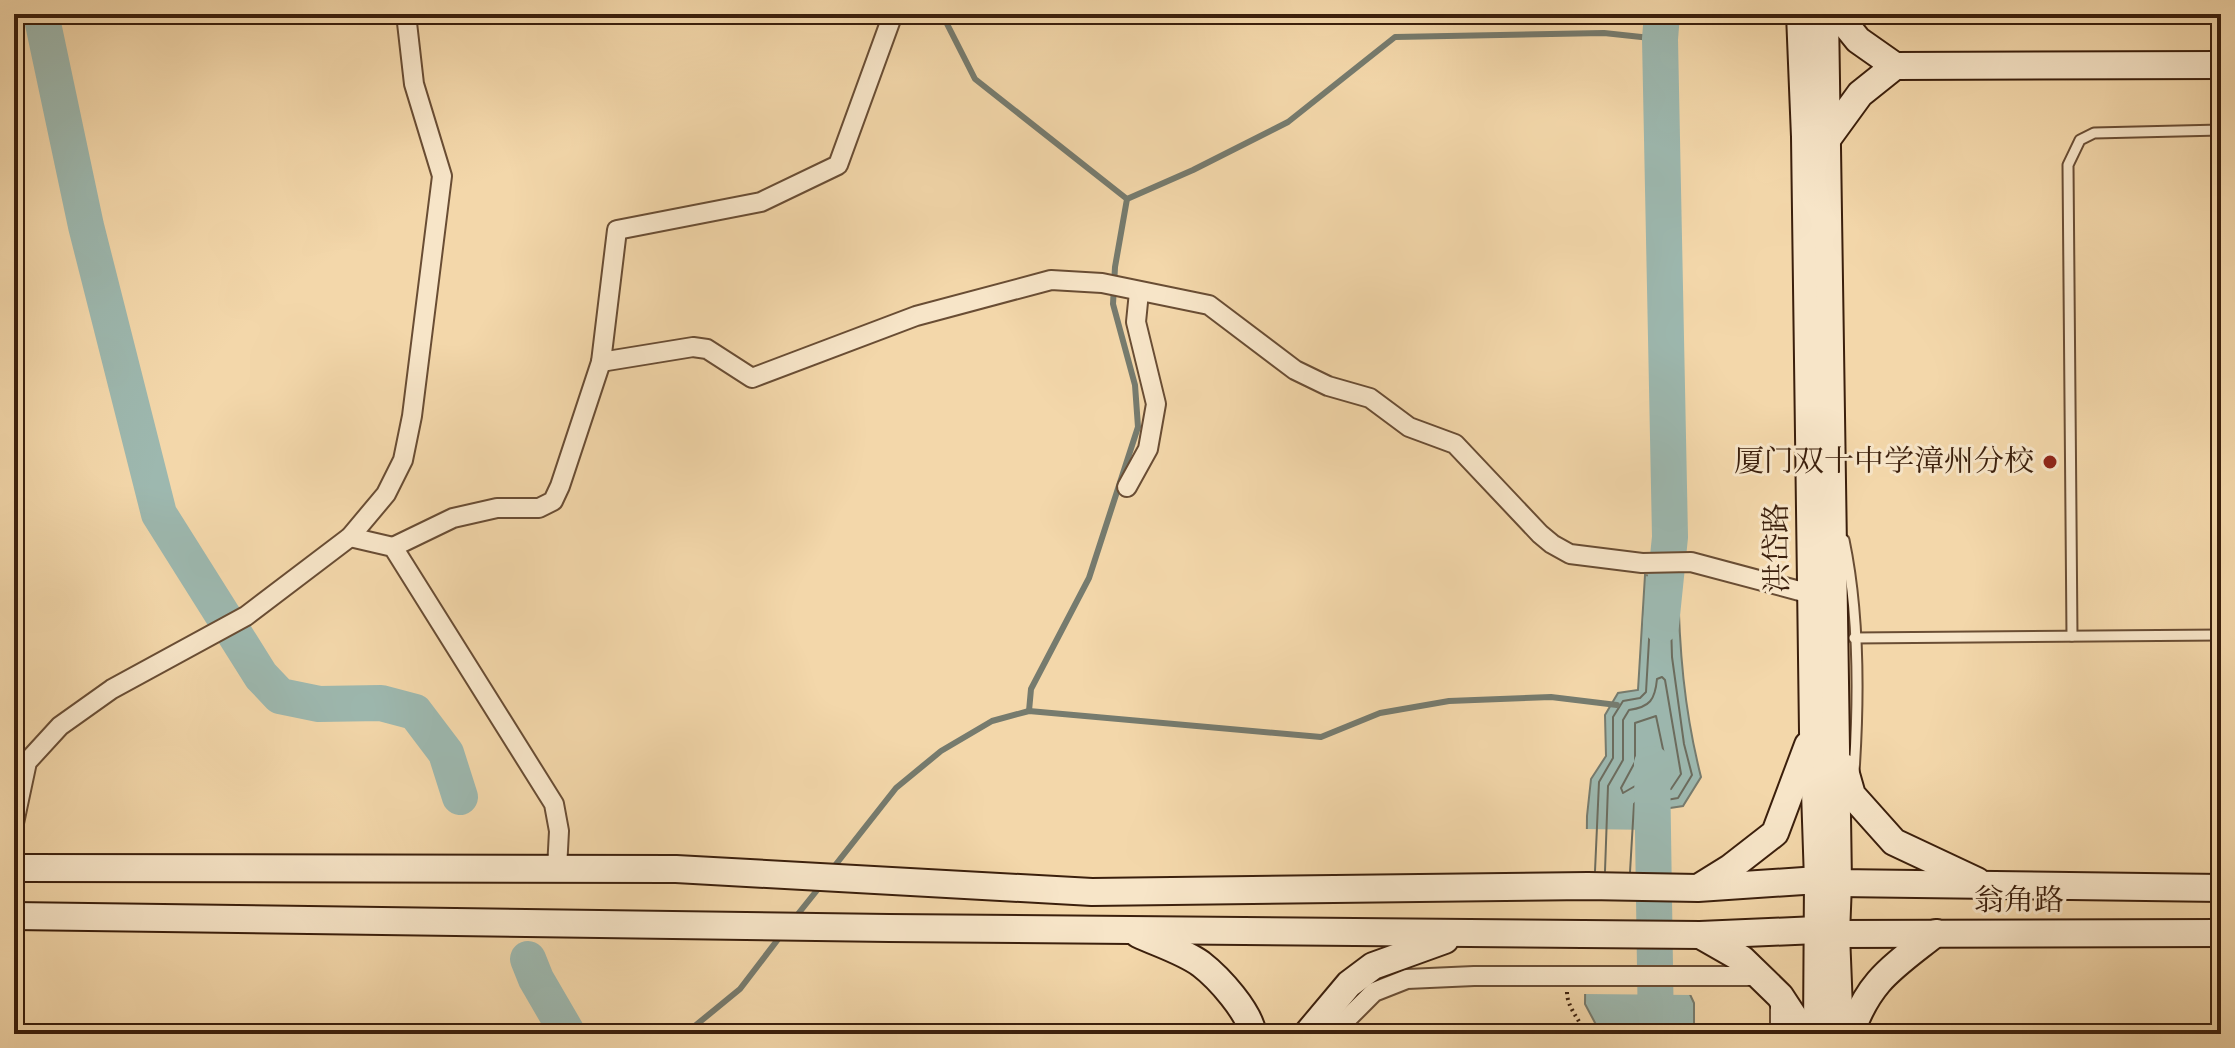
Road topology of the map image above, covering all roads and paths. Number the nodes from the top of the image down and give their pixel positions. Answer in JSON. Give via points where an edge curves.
{"nodes":[{"id":1,"x":406,"y":14,"type":"edge"},
{"id":2,"x":1800,"y":14,"type":"edge"},
{"id":3,"x":1825,"y":14,"type":"edge"},
{"id":4,"x":1837,"y":14,"type":"edge"},
{"id":5,"x":892,"y":17,"type":"edge"},
{"id":6,"x":2221,"y":65,"type":"edge"},
{"id":7,"x":1895,"y":66,"type":"junction"},
{"id":8,"x":2221,"y":130,"type":"edge"},
{"id":9,"x":1828,"y":138,"type":"junction"},
{"id":10,"x":1135,"y":291,"type":"junction"},
{"id":11,"x":601,"y":362,"type":"junction"},
{"id":12,"x":1127,"y":487,"type":"dead end"},
{"id":13,"x":1830,"y":492,"type":"junction"},
{"id":14,"x":350,"y":537,"type":"junction"},
{"id":15,"x":393,"y":547,"type":"junction"},
{"id":16,"x":1811,"y":594,"type":"junction"},
{"id":17,"x":2221,"y":635,"type":"edge"},
{"id":18,"x":2072,"y":636,"type":"junction"},
{"id":19,"x":1854,"y":638,"type":"junction"},
{"id":20,"x":1824,"y":733,"type":"junction"},
{"id":21,"x":1852,"y":795,"type":"junction"},
{"id":22,"x":14,"y":823,"type":"edge"},
{"id":23,"x":14,"y":868,"type":"edge"},
{"id":24,"x":557,"y":869,"type":"junction"},
{"id":25,"x":1828,"y":881,"type":"junction"},
{"id":26,"x":1988,"y":886,"type":"junction"},
{"id":27,"x":1698,"y":888,"type":"junction"},
{"id":28,"x":2221,"y":888,"type":"edge"},
{"id":29,"x":14,"y":916,"type":"edge"},
{"id":30,"x":1131,"y":930,"type":"junction"},
{"id":31,"x":1827,"y":932,"type":"junction"},
{"id":32,"x":1466,"y":933,"type":"junction"},
{"id":33,"x":1936,"y":933,"type":"junction"},
{"id":34,"x":2221,"y":933,"type":"edge"},
{"id":35,"x":1700,"y":935,"type":"junction"},
{"id":36,"x":1759,"y":976,"type":"junction"},
{"id":37,"x":1574,"y":978,"type":"junction"},
{"id":38,"x":1780,"y":996,"type":"junction"},
{"id":39,"x":1253,"y":1034,"type":"edge"},
{"id":40,"x":1307,"y":1034,"type":"edge"},
{"id":41,"x":1332,"y":1034,"type":"edge"},
{"id":42,"x":1585,"y":1034,"type":"edge"},
{"id":43,"x":1780,"y":1034,"type":"edge"},
{"id":44,"x":1805,"y":1034,"type":"edge"},
{"id":45,"x":1817,"y":1034,"type":"edge"},
{"id":46,"x":1840,"y":1034,"type":"edge"},
{"id":47,"x":1850,"y":1034,"type":"edge"}],
"edges":[{"from":1,"to":14,"type":"street","via":[[414,84],[442,176],[403,460],[386,494]]},
{"from":2,"to":16,"type":"main road","name":"洪岱路"},
{"from":3,"to":9,"type":"main road"},
{"from":4,"to":7,"type":"main road","via":[[1858,40]]},
{"from":5,"to":11,"type":"street","via":[[838,165],[761,202],[617,230]]},
{"from":6,"to":7,"type":"main road"},
{"from":7,"to":9,"type":"main road","via":[[1860,94]]},
{"from":8,"to":18,"type":"lane","via":[[2094,133],[2080,140],[2068,165]]},
{"from":9,"to":13,"type":"main road"},
{"from":10,"to":11,"type":"street","via":[[1051,280],[916,316],[752,378],[707,349],[693,347]]},
{"from":10,"to":12,"type":"street","via":[[1136,322],[1156,404],[1148,449]]},
{"from":10,"to":16,"type":"street","via":[[1209,305],[1295,370],[1370,398],[1409,427],[1455,444],[1540,534],[1570,554],[1642,563],[1691,562]]},
{"from":11,"to":15,"type":"street","via":[[553,501],[539,508],[497,508],[453,518]]},
{"from":13,"to":19,"type":"lane","via":[[1853,583]]},
{"from":13,"to":20,"type":"main road"},
{"from":14,"to":15,"type":"street"},
{"from":14,"to":22,"type":"street","via":[[246,616],[112,689],[60,726],[27,762]]},
{"from":15,"to":24,"type":"street","via":[[554,804]]},
{"from":16,"to":20,"type":"main road","name":"洪岱路"},
{"from":17,"to":18,"type":"lane"},
{"from":18,"to":19,"type":"lane"},
{"from":19,"to":21,"type":"lane"},
{"from":20,"to":21,"type":"main road"},
{"from":20,"to":25,"type":"main road"},
{"from":20,"to":27,"type":"main road","via":[[1775,833]]},
{"from":21,"to":26,"type":"main road","via":[[1894,842]]},
{"from":23,"to":24,"type":"main road","name":"翁角路"},
{"from":24,"to":27,"type":"main road","name":"翁角路","via":[[676,869],[1092,892]]},
{"from":25,"to":26,"type":"main road","name":"翁角路"},
{"from":25,"to":27,"type":"main road","name":"翁角路"},
{"from":25,"to":31,"type":"main road"},
{"from":26,"to":28,"type":"main road","name":"翁角路"},
{"from":29,"to":30,"type":"main road","name":"翁角路"},
{"from":30,"to":32,"type":"main road","name":"翁角路"},
{"from":30,"to":39,"type":"main road","via":[[1200,963],[1235,999]]},
{"from":31,"to":33,"type":"main road","name":"翁角路"},
{"from":31,"to":35,"type":"main road","name":"翁角路"},
{"from":31,"to":45,"type":"main road"},
{"from":31,"to":46,"type":"main road"},
{"from":32,"to":35,"type":"main road","name":"翁角路"},
{"from":32,"to":40,"type":"main road","via":[[1373,966],[1349,984]]},
{"from":33,"to":34,"type":"main road","name":"翁角路"},
{"from":33,"to":47,"type":"main road","via":[[1879,979]]},
{"from":35,"to":36,"type":"main road","via":[[1742,959]]},
{"from":36,"to":37,"type":"street"},
{"from":36,"to":38,"type":"main road"},
{"from":37,"to":41,"type":"street","via":[[1407,979],[1374,992]]},
{"from":37,"to":42,"type":"path","via":[[1567,1003]]},
{"from":38,"to":43,"type":"street"},
{"from":38,"to":44,"type":"main road"}]}
